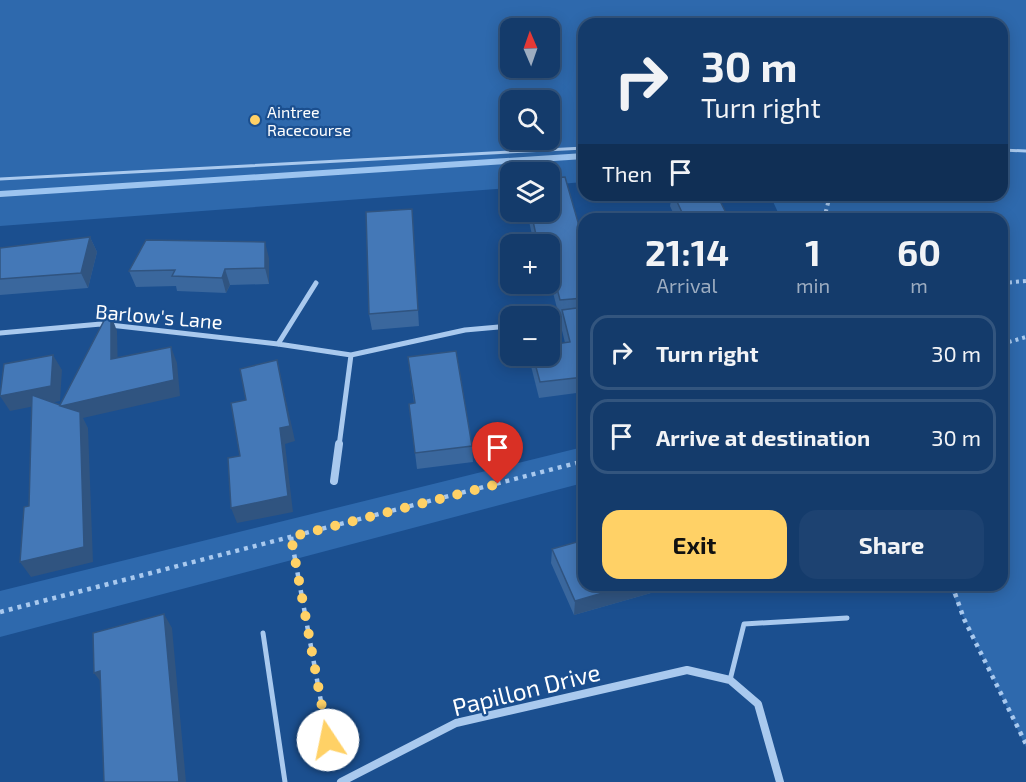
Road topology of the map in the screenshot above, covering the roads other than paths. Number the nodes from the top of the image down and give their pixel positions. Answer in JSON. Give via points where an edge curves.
{"nodes":[{"id":1,"x":578,"y":148,"type":"edge"},
{"id":2,"x":1008,"y":150,"type":"edge"},
{"id":3,"x":1026,"y":151,"type":"edge"},
{"id":4,"x":0,"y":179,"type":"edge"},
{"id":5,"x":316,"y":283,"type":"dead end"},
{"id":6,"x":578,"y":319,"type":"edge"},
{"id":7,"x":560,"y":321,"type":"edge"},
{"id":8,"x":500,"y":327,"type":"edge"},
{"id":9,"x":0,"y":333,"type":"edge"},
{"id":10,"x":278,"y":344,"type":"junction"},
{"id":11,"x":351,"y":355,"type":"junction"},
{"id":12,"x":334,"y":481,"type":"dead end"},
{"id":13,"x":847,"y":618,"type":"dead end"},
{"id":14,"x":263,"y":633,"type":"dead end"},
{"id":15,"x":730,"y":680,"type":"junction"},
{"id":16,"x":285,"y":782,"type":"edge"},
{"id":17,"x":341,"y":782,"type":"edge"},
{"id":18,"x":780,"y":782,"type":"edge"}],
"edges":[{"from":1,"to":4,"type":"lane"},
{"from":2,"to":3,"type":"lane"},
{"from":5,"to":10,"type":"street"},
{"from":6,"to":7,"type":"street"},
{"from":8,"to":11,"type":"street","name":"Barlow's Lane","via":[[465,330]]},
{"from":9,"to":10,"type":"street","name":"Barlow's Lane","via":[[101,324]]},
{"from":10,"to":11,"type":"street","name":"Barlow's Lane"},
{"from":11,"to":12,"type":"street"},
{"from":13,"to":15,"type":"lane","via":[[744,624]]},
{"from":14,"to":16,"type":"lane"},
{"from":15,"to":17,"type":"street","name":"Papillon Drive","via":[[687,670],[456,723]]},
{"from":15,"to":18,"type":"street","name":"Papillon Drive","via":[[758,704]]}]}
